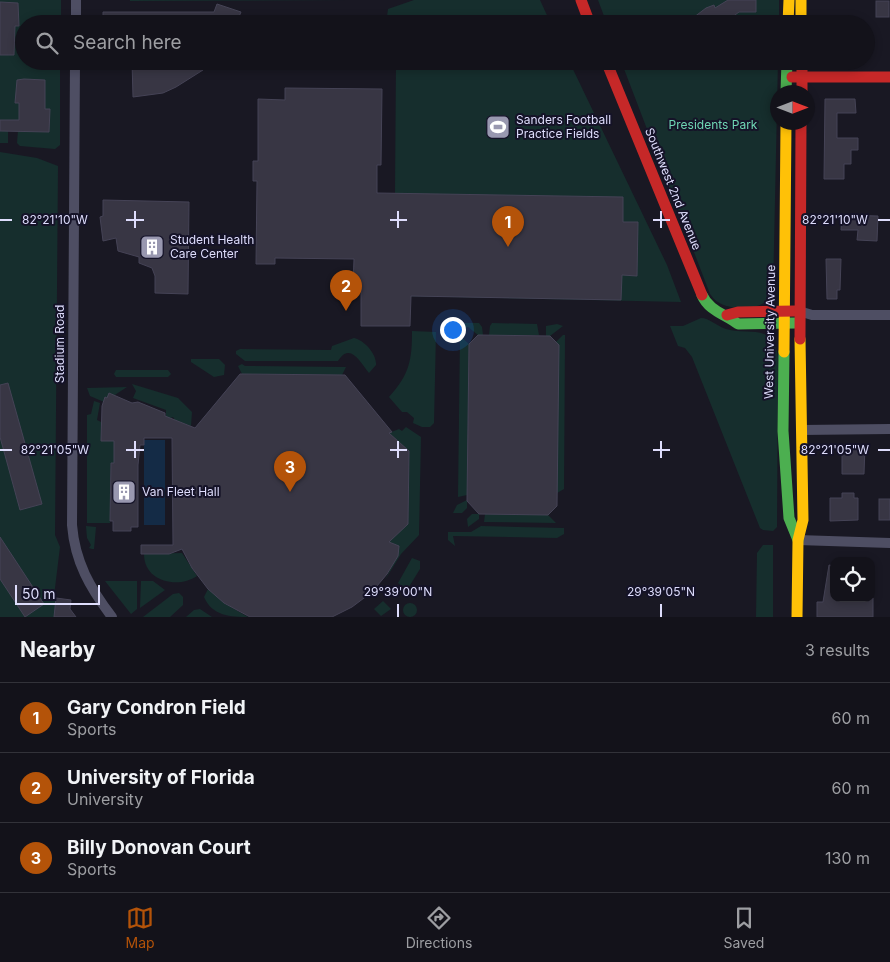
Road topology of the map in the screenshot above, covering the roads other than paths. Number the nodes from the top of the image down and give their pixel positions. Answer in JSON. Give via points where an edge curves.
{"nodes":[{"id":1,"x":76,"y":0,"type":"edge"},
{"id":2,"x":581,"y":0,"type":"edge"},
{"id":3,"x":789,"y":0,"type":"edge"},
{"id":4,"x":801,"y":0,"type":"edge"},
{"id":5,"x":76,"y":15,"type":"edge"},
{"id":6,"x":587,"y":15,"type":"edge"},
{"id":7,"x":788,"y":15,"type":"edge"},
{"id":8,"x":801,"y":15,"type":"edge"},
{"id":9,"x":75,"y":70,"type":"edge"},
{"id":10,"x":610,"y":70,"type":"edge"},
{"id":11,"x":787,"y":70,"type":"edge"},
{"id":12,"x":802,"y":70,"type":"edge"},
{"id":13,"x":802,"y":76,"type":"junction"},
{"id":14,"x":787,"y":77,"type":"junction"},
{"id":15,"x":890,"y":77,"type":"edge"},
{"id":16,"x":786,"y":85,"type":"edge"},
{"id":17,"x":802,"y":85,"type":"edge"},
{"id":18,"x":786,"y":130,"type":"edge"},
{"id":19,"x":801,"y":130,"type":"edge"},
{"id":20,"x":784,"y":311,"type":"junction"},
{"id":21,"x":800,"y":311,"type":"junction"},
{"id":22,"x":728,"y":315,"type":"junction"},
{"id":23,"x":812,"y":315,"type":"junction"},
{"id":24,"x":890,"y":315,"type":"edge"},
{"id":25,"x":800,"y":323,"type":"junction"},
{"id":26,"x":784,"y":324,"type":"junction"},
{"id":27,"x":890,"y":429,"type":"edge"},
{"id":28,"x":801,"y":430,"type":"junction"},
{"id":29,"x":798,"y":540,"type":"junction"},
{"id":30,"x":890,"y":543,"type":"edge"},
{"id":31,"x":112,"y":617,"type":"edge"},
{"id":32,"x":797,"y":617,"type":"edge"}],
"edges":[{"from":1,"to":5,"type":"street"},
{"from":2,"to":6,"type":"main road"},
{"from":3,"to":7,"type":"main road"},
{"from":4,"to":8,"type":"main road"},
{"from":9,"to":31,"type":"street","name":"Stadium Road","via":[[72,525],[82,571],[94,595]]},
{"from":10,"to":22,"type":"main road","name":"Southwest 2nd Avenue","via":[[700,292],[715,311]]},
{"from":11,"to":14,"type":"main road"},
{"from":12,"to":13,"type":"main road"},
{"from":13,"to":14,"type":"main road"},
{"from":13,"to":15,"type":"main road"},
{"from":13,"to":17,"type":"main road"},
{"from":14,"to":16,"type":"main road"},
{"from":18,"to":20,"type":"main road","name":"West University Avenue"},
{"from":19,"to":21,"type":"main road","name":"West University Avenue"},
{"from":20,"to":21,"type":"main road"},
{"from":20,"to":22,"type":"main road"},
{"from":20,"to":26,"type":"main road","name":"West University Avenue"},
{"from":21,"to":23,"type":"street"},
{"from":21,"to":25,"type":"main road","name":"West University Avenue"},
{"from":22,"to":26,"type":"main road","name":"Southwest 2nd Avenue","via":[[738,324]]},
{"from":23,"to":24,"type":"street"},
{"from":23,"to":25,"type":"street"},
{"from":25,"to":26,"type":"main road","name":"Southwest 2nd Avenue"},
{"from":25,"to":28,"type":"main road","name":"West University Avenue"},
{"from":26,"to":29,"type":"main road","name":"West University Avenue","via":[[783,431],[789,518]]},
{"from":27,"to":28,"type":"street"},
{"from":28,"to":29,"type":"main road","name":"West University Avenue","via":[[803,520]]},
{"from":29,"to":30,"type":"street"},
{"from":29,"to":32,"type":"main road","name":"West University Avenue"}]}
